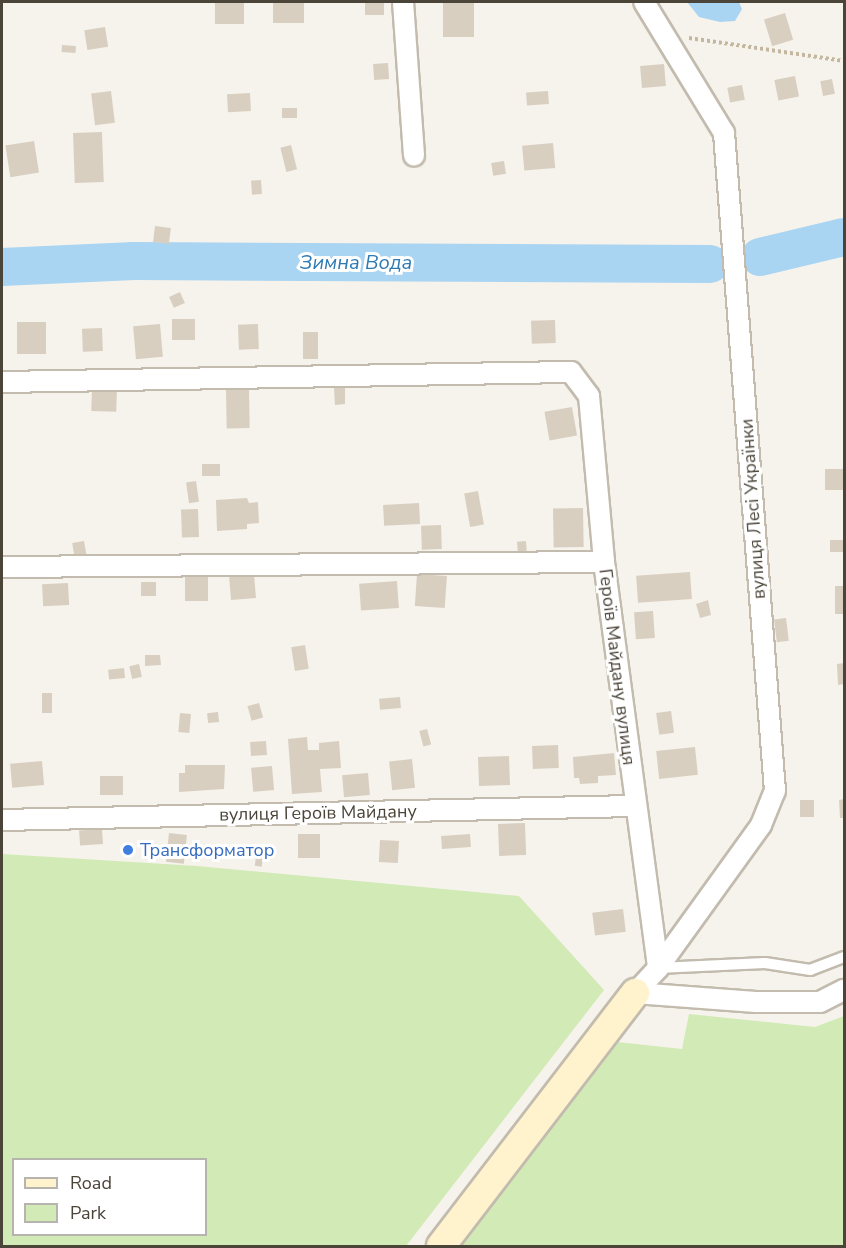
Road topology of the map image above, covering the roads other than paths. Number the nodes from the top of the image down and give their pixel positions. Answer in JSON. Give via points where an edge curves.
{"nodes":[{"id":1,"x":404,"y":2,"type":"edge"},
{"id":2,"x":644,"y":2,"type":"edge"},
{"id":3,"x":414,"y":156,"type":"dead end"},
{"id":4,"x":2,"y":381,"type":"edge"},
{"id":5,"x":604,"y":562,"type":"junction"},
{"id":6,"x":2,"y":567,"type":"edge"},
{"id":7,"x":634,"y":806,"type":"junction"},
{"id":8,"x":2,"y":820,"type":"edge"},
{"id":9,"x":844,"y":957,"type":"edge"},
{"id":10,"x":658,"y":968,"type":"junction"},
{"id":11,"x":844,"y":990,"type":"edge"},
{"id":12,"x":635,"y":993,"type":"junction"},
{"id":13,"x":441,"y":1246,"type":"edge"}],
"edges":[{"from":1,"to":3,"type":"street"},
{"from":2,"to":10,"type":"street","name":"вулиця Лесі Українки","via":[[724,133],[775,791],[761,825]]},
{"from":4,"to":5,"type":"street","name":"Героїв Майдану вулиця","via":[[572,372],[589,396]]},
{"from":5,"to":6,"type":"street"},
{"from":5,"to":7,"type":"street","name":"Героїв Майдану вулиця"},
{"from":7,"to":8,"type":"street","name":"вулиця Героїв Майдану"},
{"from":7,"to":10,"type":"street","name":"Героїв Майдану вулиця"},
{"from":9,"to":10,"type":"lane","via":[[810,970],[765,963]]},
{"from":10,"to":12,"type":"street","name":"вулиця Лесі Українки"},
{"from":11,"to":12,"type":"street","via":[[820,1002]]},
{"from":12,"to":13,"type":"street"}]}
